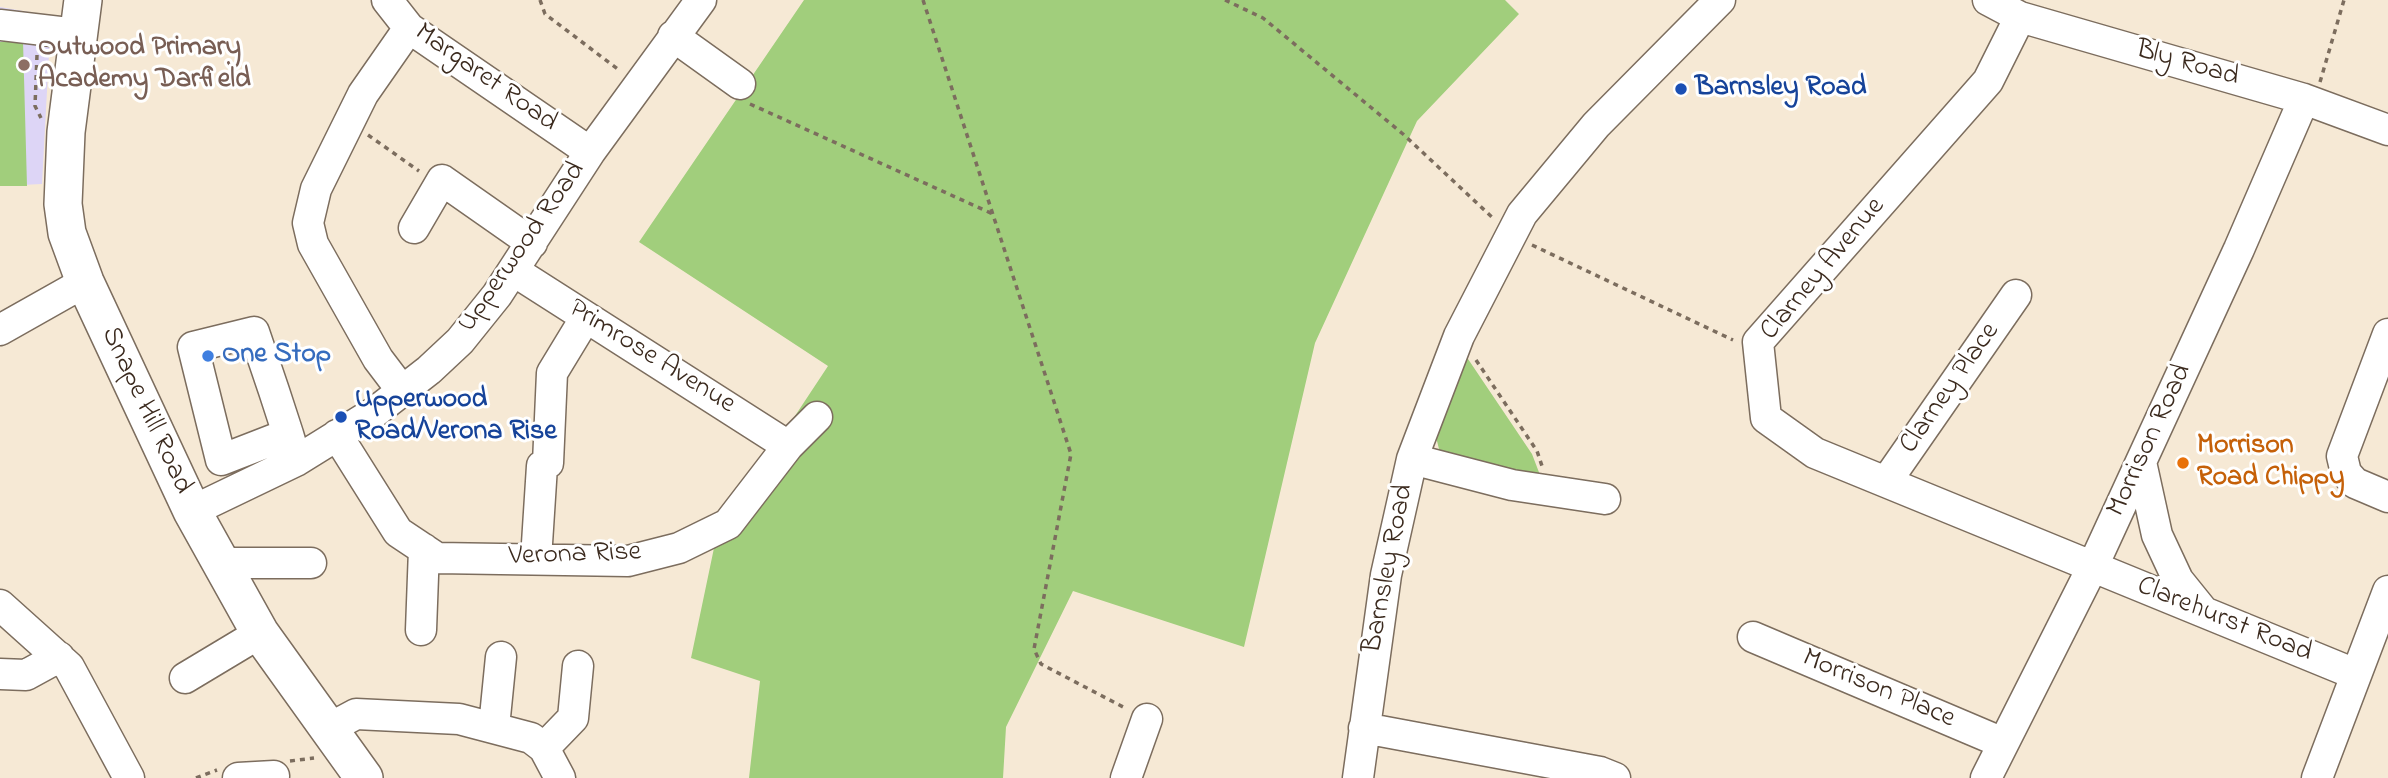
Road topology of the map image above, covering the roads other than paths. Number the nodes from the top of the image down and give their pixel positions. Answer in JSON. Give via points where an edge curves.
{"nodes":[{"id":1,"x":387,"y":0,"type":"edge"},
{"id":2,"x":701,"y":0,"type":"edge"},
{"id":3,"x":1720,"y":0,"type":"edge"},
{"id":4,"x":1988,"y":0,"type":"edge"},
{"id":5,"x":80,"y":17,"type":"edge"},
{"id":6,"x":2020,"y":17,"type":"junction"},
{"id":7,"x":0,"y":25,"type":"edge"},
{"id":8,"x":409,"y":28,"type":"junction"},
{"id":9,"x":674,"y":36,"type":"junction"},
{"id":10,"x":740,"y":84,"type":"road end"},
{"id":11,"x":2309,"y":101,"type":"junction"},
{"id":12,"x":2388,"y":130,"type":"edge"},
{"id":13,"x":590,"y":152,"type":"junction"},
{"id":14,"x":414,"y":228,"type":"dead end"},
{"id":15,"x":532,"y":243,"type":"junction"},
{"id":16,"x":514,"y":271,"type":"junction"},
{"id":17,"x":85,"y":282,"type":"junction"},
{"id":18,"x":2016,"y":295,"type":"dead end"},
{"id":19,"x":586,"y":317,"type":"junction"},
{"id":20,"x":0,"y":330,"type":"edge"},
{"id":21,"x":2388,"y":334,"type":"edge"},
{"id":22,"x":403,"y":393,"type":"junction"},
{"id":23,"x":817,"y":417,"type":"dead end"},
{"id":24,"x":337,"y":435,"type":"junction"},
{"id":25,"x":788,"y":446,"type":"junction"},
{"id":26,"x":1412,"y":459,"type":"junction"},
{"id":27,"x":2141,"y":462,"type":"junction"},
{"id":28,"x":1886,"y":482,"type":"junction"},
{"id":29,"x":2388,"y":497,"type":"edge"},
{"id":30,"x":1605,"y":499,"type":"dead end"},
{"id":31,"x":192,"y":511,"type":"junction"},
{"id":32,"x":424,"y":549,"type":"junction"},
{"id":33,"x":536,"y":559,"type":"junction"},
{"id":34,"x":221,"y":563,"type":"junction"},
{"id":35,"x":311,"y":563,"type":"dead end"},
{"id":36,"x":2092,"y":568,"type":"junction"},
{"id":37,"x":2388,"y":591,"type":"edge"},
{"id":38,"x":0,"y":605,"type":"edge"},
{"id":39,"x":2205,"y":613,"type":"junction"},
{"id":40,"x":421,"y":630,"type":"dead end"},
{"id":41,"x":260,"y":633,"type":"junction"},
{"id":42,"x":1753,"y":637,"type":"dead end"},
{"id":43,"x":58,"y":657,"type":"junction"},
{"id":44,"x":500,"y":657,"type":"dead end"},
{"id":45,"x":578,"y":666,"type":"dead end"},
{"id":46,"x":0,"y":674,"type":"edge"},
{"id":47,"x":2355,"y":674,"type":"junction"},
{"id":48,"x":185,"y":678,"type":"dead end"},
{"id":49,"x":1147,"y":719,"type":"road end"},
{"id":50,"x":494,"y":727,"type":"junction"},
{"id":51,"x":1364,"y":728,"type":"junction"},
{"id":52,"x":328,"y":729,"type":"junction"},
{"id":53,"x":2003,"y":743,"type":"junction"},
{"id":54,"x":544,"y":748,"type":"junction"},
{"id":55,"x":256,"y":777,"type":"edge"},
{"id":56,"x":128,"y":778,"type":"edge"},
{"id":57,"x":238,"y":778,"type":"edge"},
{"id":58,"x":364,"y":778,"type":"edge"},
{"id":59,"x":560,"y":778,"type":"edge"},
{"id":60,"x":1126,"y":778,"type":"edge"},
{"id":61,"x":1357,"y":778,"type":"edge"},
{"id":62,"x":1615,"y":778,"type":"edge"},
{"id":63,"x":1986,"y":778,"type":"edge"},
{"id":64,"x":2317,"y":778,"type":"edge"}],
"edges":[{"from":1,"to":8,"type":"street","name":"Margaret Road"},
{"from":2,"to":9,"type":"street","name":"Upperwood Road"},
{"from":3,"to":26,"type":"street","name":"Barnsley Road","via":[[1597,125],[1540,190],[1510,234],[1459,336]]},
{"from":4,"to":6,"type":"street","name":"Bly Road"},
{"from":5,"to":7,"type":"street"},
{"from":5,"to":17,"type":"main road","name":"Snape Hill Road","via":[[66,123],[63,204],[67,233]]},
{"from":6,"to":11,"type":"street","name":"Bly Road"},
{"from":6,"to":28,"type":"street","name":"Clarney Avenue","via":[[1988,81],[1758,342],[1766,418],[1815,453]]},
{"from":8,"to":13,"type":"street","name":"Margaret Road"},
{"from":8,"to":22,"type":"street","via":[[363,94],[316,189],[308,223],[313,244],[378,359]]},
{"from":9,"to":10,"type":"street"},
{"from":9,"to":13,"type":"street","name":"Upperwood Road"},
{"from":11,"to":12,"type":"street","name":"Bly Road"},
{"from":11,"to":27,"type":"street","name":"Morrison Road"},
{"from":13,"to":15,"type":"street","name":"Upperwood Road"},
{"from":14,"to":15,"type":"street","via":[[442,180]]},
{"from":15,"to":16,"type":"street","name":"Upperwood Road"},
{"from":16,"to":19,"type":"street","name":"Primrose Avenue"},
{"from":16,"to":22,"type":"street","name":"Upperwood Road","via":[[480,319]]},
{"from":17,"to":20,"type":"street"},
{"from":17,"to":31,"type":"main road","name":"Snape Hill Road"},
{"from":18,"to":28,"type":"street","name":"Clarney Place"},
{"from":19,"to":25,"type":"street","name":"Primrose Avenue"},
{"from":19,"to":33,"type":"street","via":[[552,373],[548,463],[542,466]]},
{"from":21,"to":29,"type":"street","via":[[2342,456],[2346,473],[2356,483]]},
{"from":22,"to":24,"type":"street","name":"Upperwood Road"},
{"from":23,"to":25,"type":"street","name":"Verona Rise"},
{"from":24,"to":31,"type":"street","name":"Upperwood Road","via":[[292,447]]},
{"from":24,"to":32,"type":"street","name":"Verona Rise","via":[[398,532]]},
{"from":25,"to":33,"type":"street","name":"Verona Rise","via":[[728,524],[679,548],[628,561]]},
{"from":26,"to":30,"type":"street","via":[[1512,485]]},
{"from":26,"to":51,"type":"street","name":"Barnsley Road","via":[[1385,575]]},
{"from":27,"to":36,"type":"street","name":"Morrison Road"},
{"from":27,"to":39,"type":"street","via":[[2157,535],[2178,580]]},
{"from":28,"to":36,"type":"street","name":"Clarney Avenue"},
{"from":31,"to":34,"type":"main road","name":"Snape Hill Road"},
{"from":32,"to":33,"type":"street","name":"Verona Rise","via":[[437,558]]},
{"from":32,"to":40,"type":"street"},
{"from":34,"to":35,"type":"street"},
{"from":34,"to":41,"type":"main road","name":"Snape Hill Road"},
{"from":36,"to":39,"type":"street","name":"Clarehurst Road"},
{"from":36,"to":53,"type":"street","name":"Morrison Road"},
{"from":37,"to":47,"type":"street"},
{"from":38,"to":43,"type":"street"},
{"from":39,"to":47,"type":"street","name":"Clarehurst Road"},
{"from":41,"to":48,"type":"street"},
{"from":41,"to":52,"type":"main road","name":"Snape Hill Road"},
{"from":42,"to":53,"type":"street","name":"Morrison Place"},
{"from":43,"to":46,"type":"street","via":[[26,675]]},
{"from":43,"to":56,"type":"street","via":[[69,667]]},
{"from":44,"to":50,"type":"street"},
{"from":45,"to":54,"type":"street","via":[[573,718]]},
{"from":47,"to":64,"type":"street"},
{"from":49,"to":60,"type":"street"},
{"from":50,"to":52,"type":"street","via":[[459,719],[356,714]]},
{"from":50,"to":54,"type":"street","via":[[531,738]]},
{"from":51,"to":61,"type":"street","name":"Barnsley Road"},
{"from":51,"to":62,"type":"street"},
{"from":52,"to":58,"type":"main road","name":"Snape Hill Road"},
{"from":53,"to":63,"type":"street","name":"Morrison Road"},
{"from":54,"to":59,"type":"street"},
{"from":55,"to":57,"type":"street"}]}
